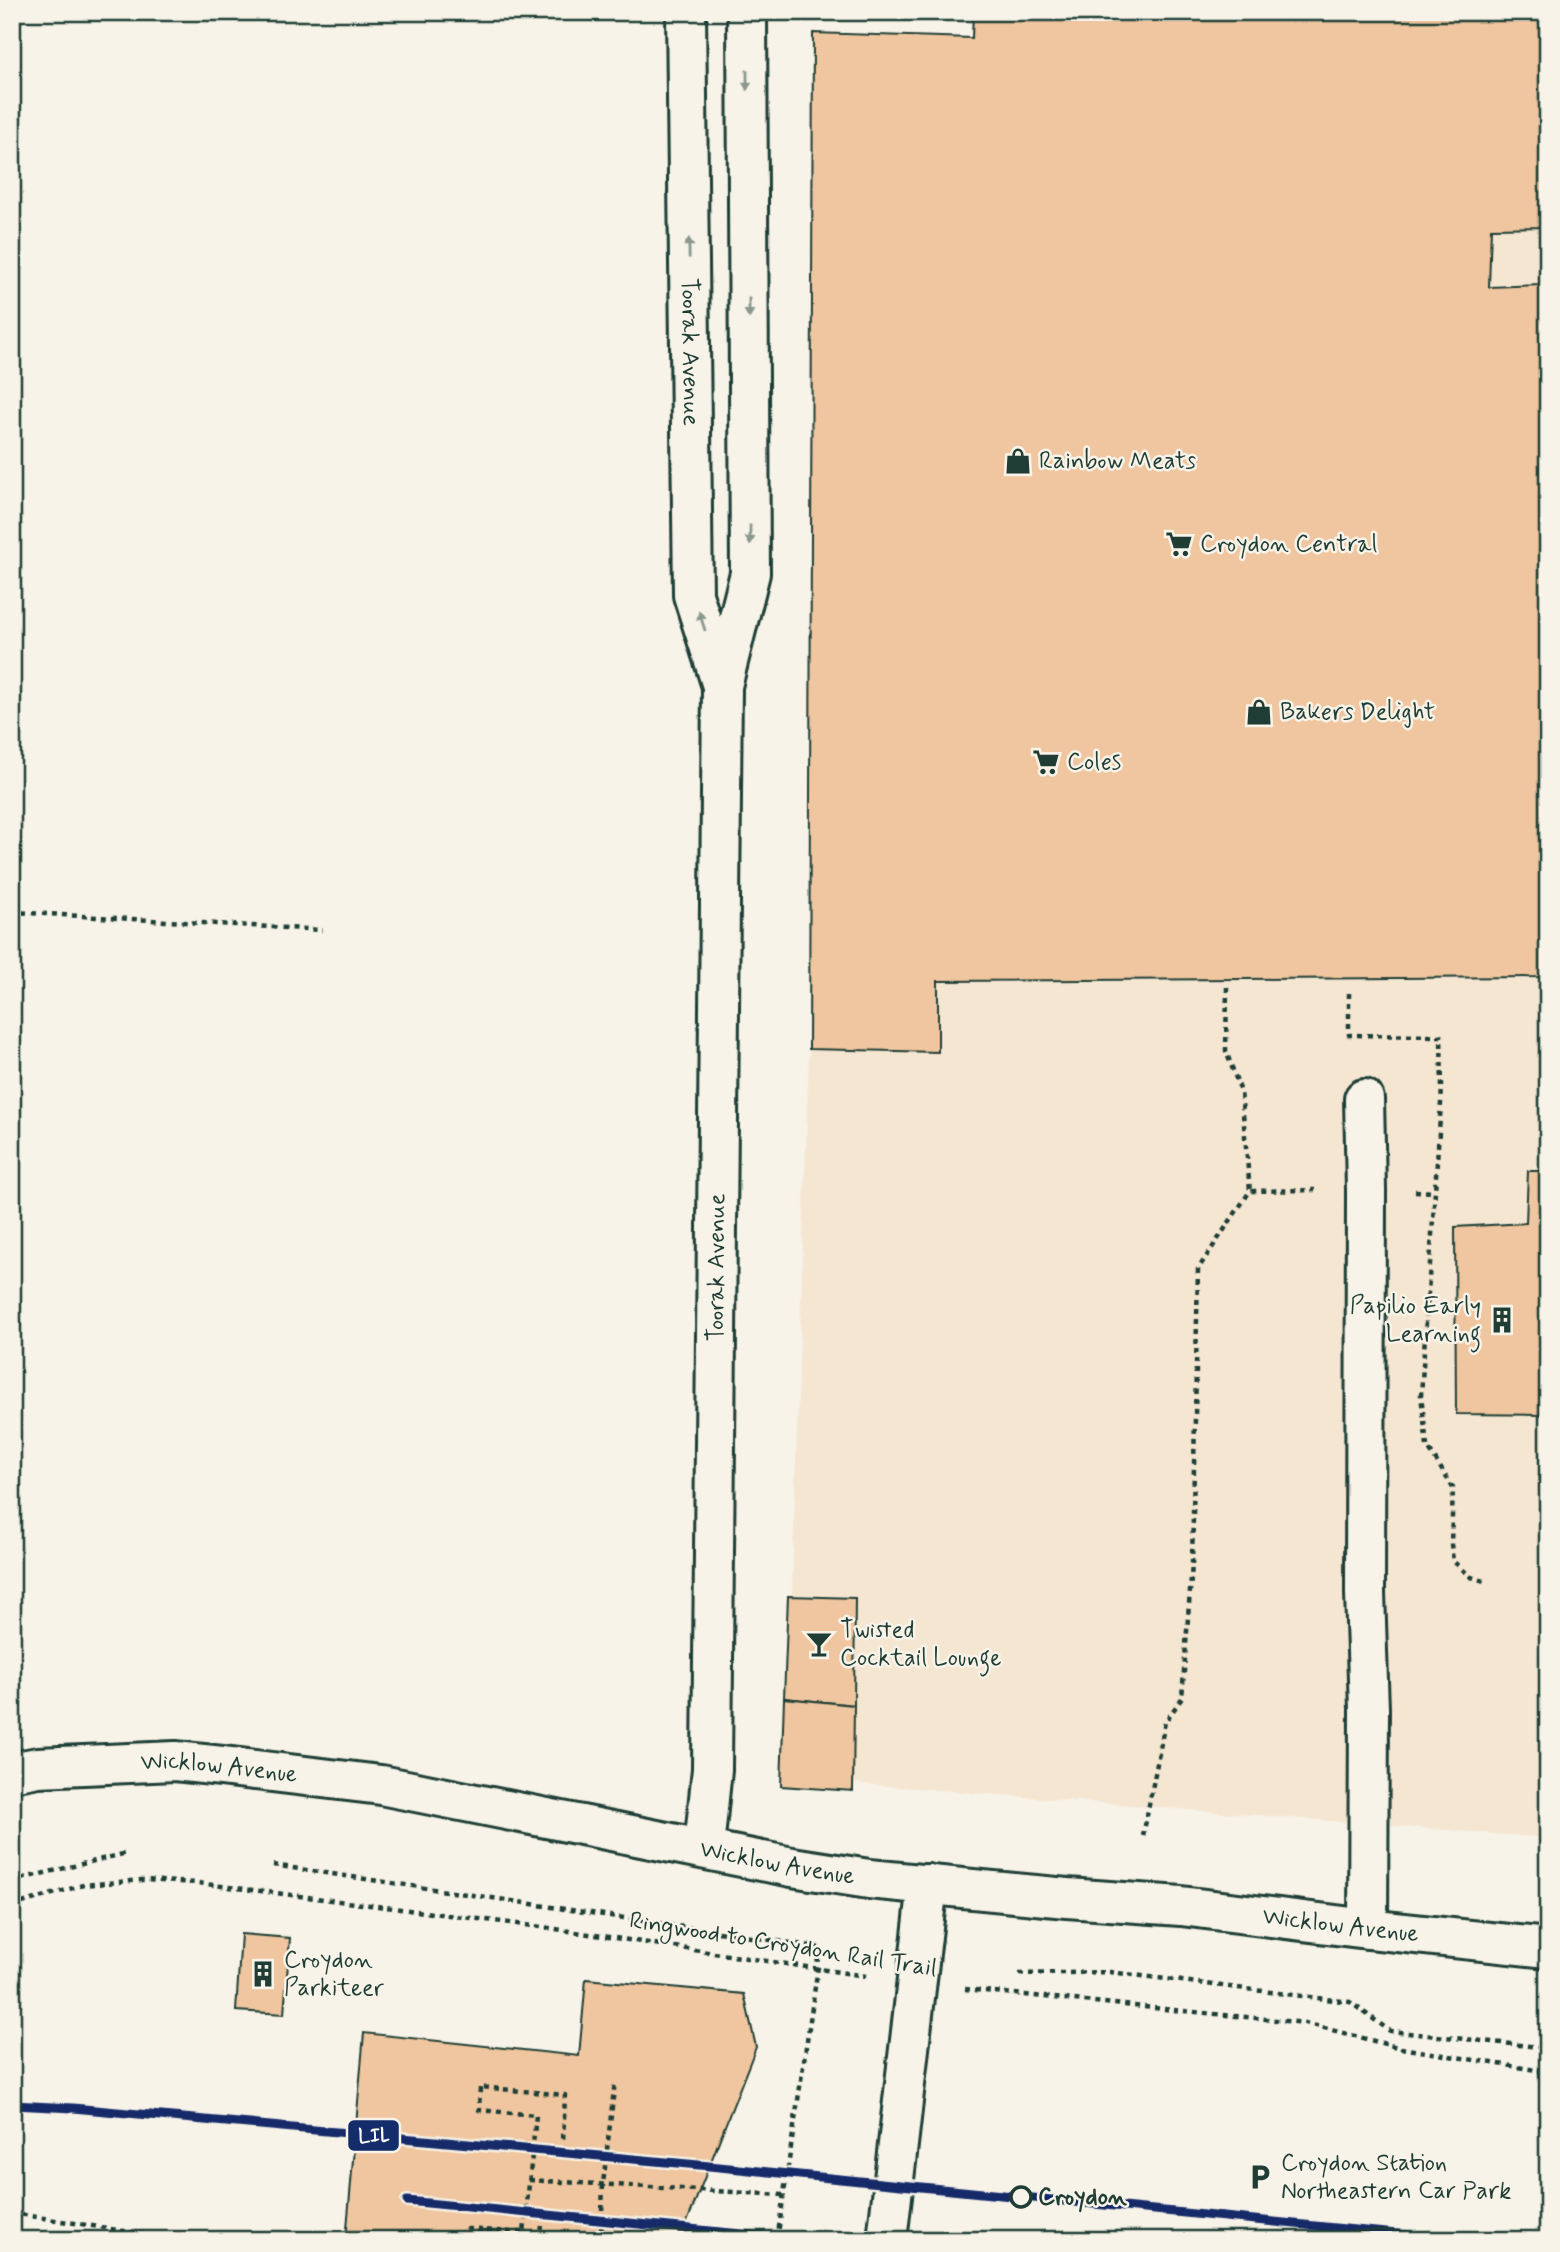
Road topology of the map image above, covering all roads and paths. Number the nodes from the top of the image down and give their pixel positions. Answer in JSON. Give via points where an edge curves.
{"nodes":[{"id":1,"x":686,"y":12,"type":"edge"},
{"id":2,"x":747,"y":12,"type":"edge"},
{"id":3,"x":722,"y":686,"type":"junction"},
{"id":4,"x":12,"y":912,"type":"edge"},
{"id":5,"x":322,"y":930,"type":"dead end"},
{"id":6,"x":1227,"y":987,"type":"dead end"},
{"id":7,"x":1349,"y":993,"type":"dead end"},
{"id":8,"x":1364,"y":1099,"type":"dead end"},
{"id":9,"x":1366,"y":1190,"type":"junction"},
{"id":10,"x":1250,"y":1191,"type":"junction"},
{"id":11,"x":1433,"y":1192,"type":"junction"},
{"id":12,"x":1484,"y":1581,"type":"dead end"},
{"id":13,"x":12,"y":1772,"type":"edge"},
{"id":14,"x":1143,"y":1836,"type":"dead end"},
{"id":15,"x":704,"y":1848,"type":"junction"},
{"id":16,"x":127,"y":1853,"type":"dead end"},
{"id":17,"x":273,"y":1865,"type":"dead end"},
{"id":18,"x":12,"y":1881,"type":"edge"},
{"id":19,"x":928,"y":1884,"type":"junction"},
{"id":20,"x":12,"y":1906,"type":"edge"},
{"id":21,"x":1367,"y":1929,"type":"junction"},
{"id":22,"x":1548,"y":1948,"type":"edge"},
{"id":23,"x":818,"y":1967,"type":"junction"},
{"id":24,"x":1019,"y":1974,"type":"dead end"},
{"id":25,"x":916,"y":1985,"type":"junction"},
{"id":26,"x":1548,"y":2048,"type":"edge"},
{"id":27,"x":1548,"y":2072,"type":"edge"},
{"id":28,"x":615,"y":2081,"type":"dead end"},
{"id":29,"x":562,"y":2142,"type":"dead end"},
{"id":30,"x":529,"y":2180,"type":"junction"},
{"id":31,"x":603,"y":2184,"type":"junction"},
{"id":32,"x":783,"y":2195,"type":"junction"},
{"id":33,"x":12,"y":2213,"type":"edge"},
{"id":34,"x":541,"y":2226,"type":"dead end"},
{"id":35,"x":602,"y":2232,"type":"dead end"},
{"id":36,"x":180,"y":2240,"type":"edge"},
{"id":37,"x":467,"y":2240,"type":"edge"},
{"id":38,"x":540,"y":2240,"type":"edge"},
{"id":39,"x":601,"y":2240,"type":"edge"},
{"id":40,"x":777,"y":2240,"type":"edge"},
{"id":41,"x":887,"y":2240,"type":"edge"}],
"edges":[{"from":3,"to":1,"type":"street","name":"Toorak Avenue","one_way":true,"via":[[693,595]]},
{"from":2,"to":3,"type":"street","name":"Toorak Avenue","one_way":true,"via":[[750,573]]},
{"from":3,"to":15,"type":"street","name":"Toorak Avenue","via":[[712,1769]]},
{"from":4,"to":5,"type":"path"},
{"from":6,"to":10,"type":"path","via":[[1226,1051],[1241,1092]]},
{"from":7,"to":11,"type":"path","via":[[1349,1035],[1441,1036],[1442,1088]]},
{"from":8,"to":9,"type":"street"},
{"from":9,"to":10,"type":"path"},
{"from":9,"to":11,"type":"path"},
{"from":9,"to":21,"type":"street"},
{"from":10,"to":14,"type":"path","via":[[1198,1269],[1192,1564],[1182,1698],[1164,1722]]},
{"from":11,"to":12,"type":"path","via":[[1421,1395],[1427,1446],[1453,1488],[1453,1561],[1471,1577]]},
{"from":13,"to":15,"type":"street","name":"Wicklow Avenue","via":[[38,1766],[175,1761],[222,1766],[381,1785]]},
{"from":15,"to":19,"type":"street","name":"Wicklow Avenue","via":[[801,1869]]},
{"from":16,"to":18,"type":"path"},
{"from":17,"to":23,"type":"path","via":[[817,1947]]},
{"from":19,"to":21,"type":"street","name":"Wicklow Avenue","via":[[1181,1906]]},
{"from":19,"to":25,"type":"street"},
{"from":20,"to":23,"type":"path","name":"Ringwood to Croydon Rail Trail","via":[[83,1885],[143,1880],[198,1883]]},
{"from":21,"to":22,"type":"street","name":"Wicklow Avenue"},
{"from":23,"to":25,"type":"path","name":"Ringwood to Croydon Rail Trail"},
{"from":23,"to":32,"type":"path"},
{"from":24,"to":26,"type":"path","via":[[1110,1972],[1350,2001],[1390,2031]]},
{"from":25,"to":27,"type":"path","name":"Ringwood to Croydon Rail Trail","via":[[1305,2023],[1401,2048]]},
{"from":25,"to":41,"type":"street"},
{"from":28,"to":31,"type":"path"},
{"from":29,"to":30,"type":"path","via":[[565,2092],[480,2087],[479,2110],[536,2115]]},
{"from":30,"to":31,"type":"path"},
{"from":30,"to":37,"type":"path","via":[[524,2233],[468,2229]]},
{"from":31,"to":32,"type":"path"},
{"from":31,"to":39,"type":"path"},
{"from":32,"to":40,"type":"path"},
{"from":33,"to":36,"type":"path"},
{"from":34,"to":38,"type":"path"},
{"from":35,"to":39,"type":"path"}]}
